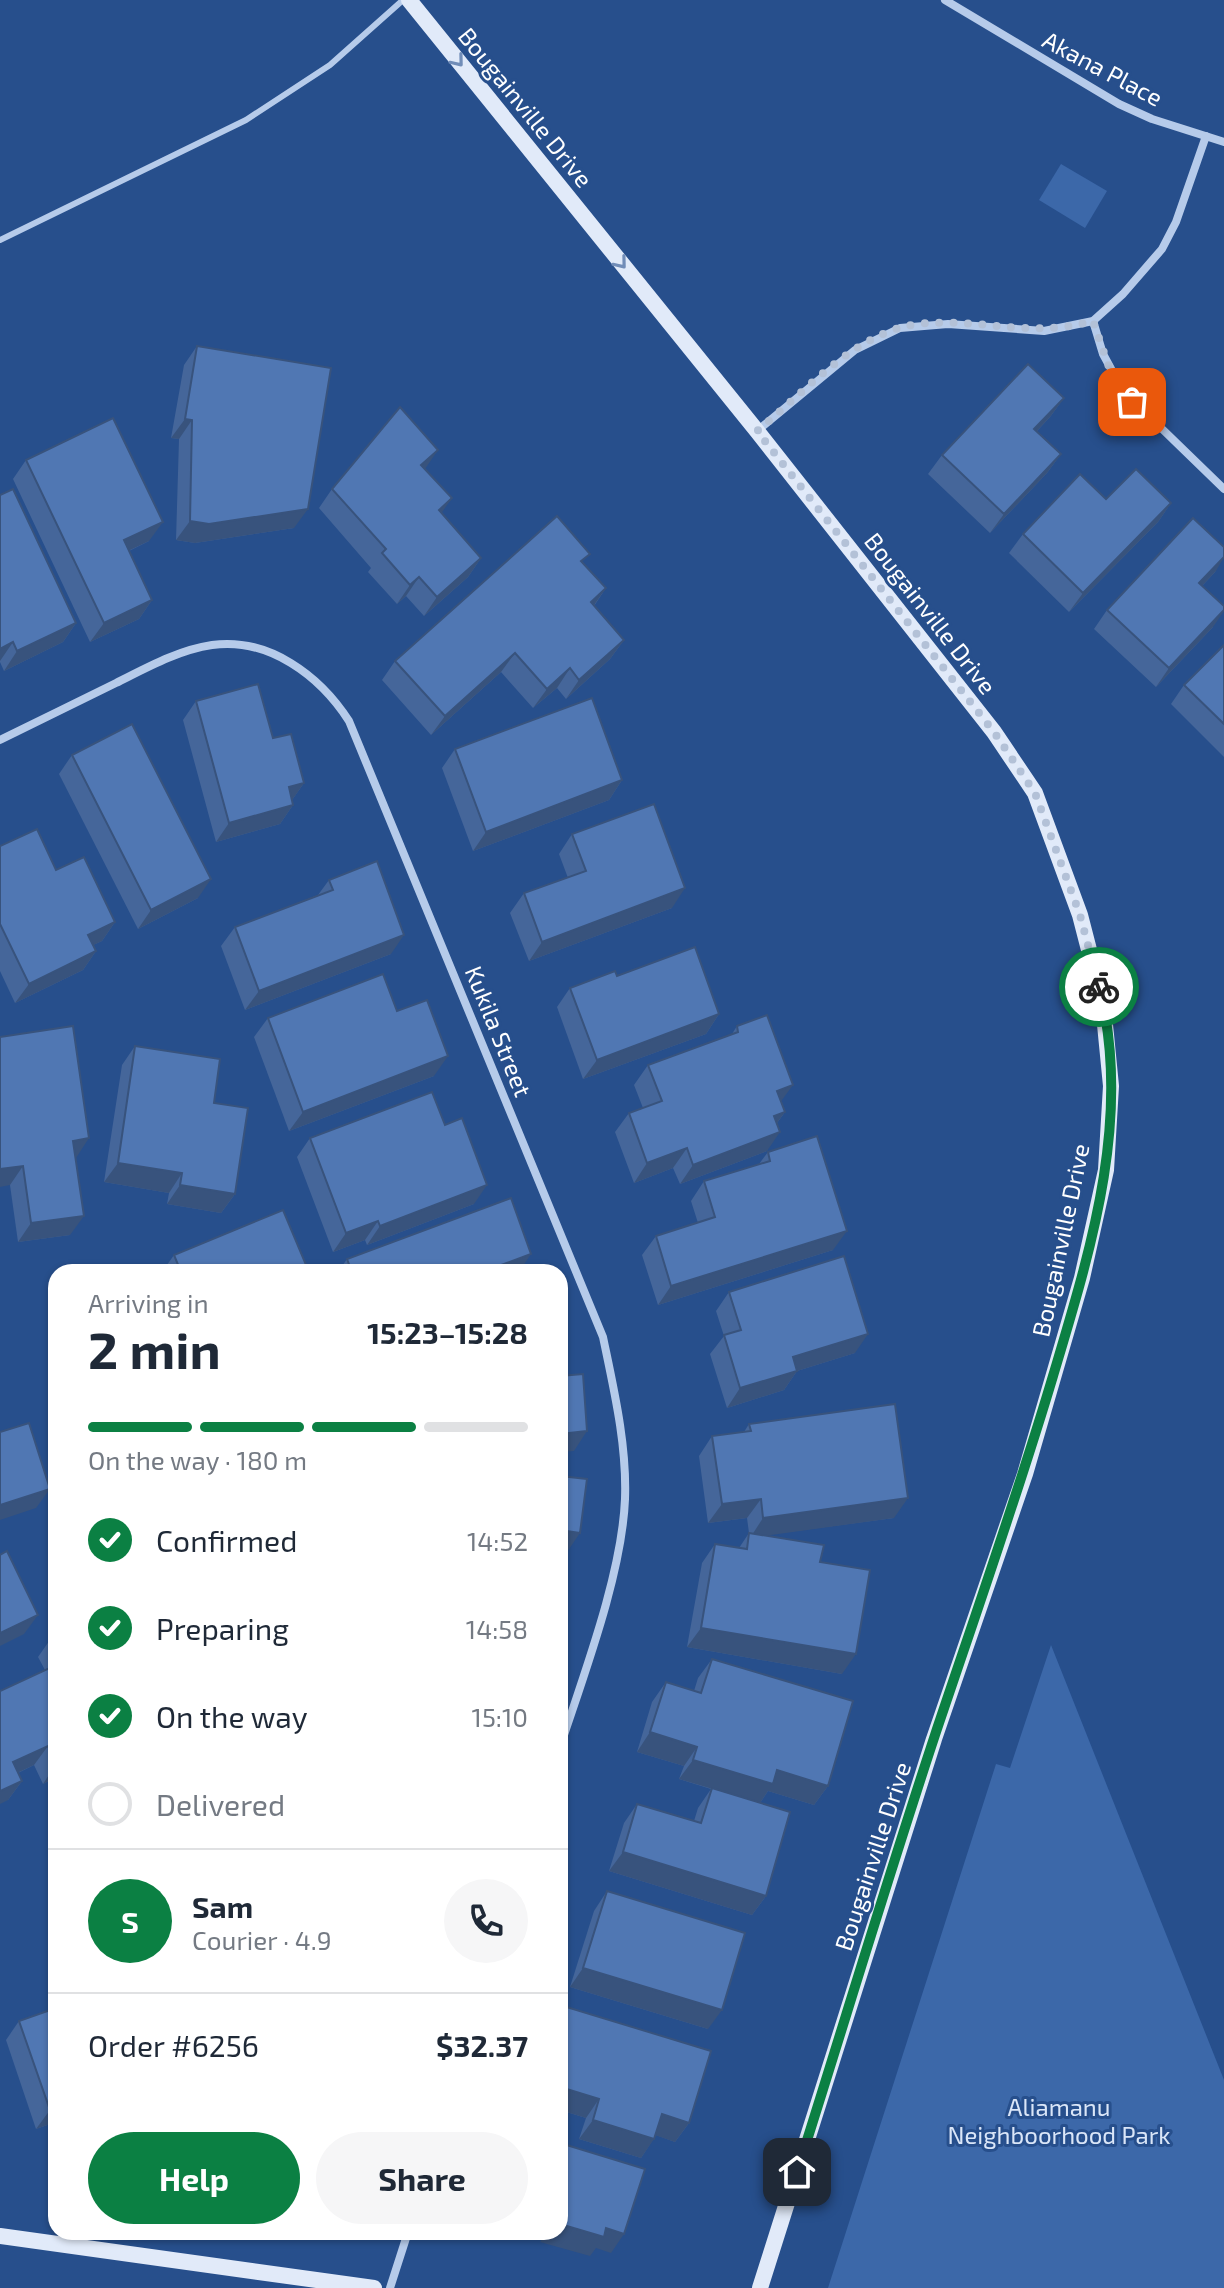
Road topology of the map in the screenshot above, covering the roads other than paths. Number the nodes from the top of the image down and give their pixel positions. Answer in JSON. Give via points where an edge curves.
{"nodes":[{"id":1,"x":406,"y":0,"type":"edge"},
{"id":2,"x":945,"y":0,"type":"edge"},
{"id":3,"x":1206,"y":136,"type":"junction"},
{"id":4,"x":1224,"y":142,"type":"edge"},
{"id":5,"x":0,"y":240,"type":"edge"},
{"id":6,"x":1093,"y":321,"type":"junction"},
{"id":7,"x":757,"y":431,"type":"junction"},
{"id":8,"x":1224,"y":489,"type":"edge"},
{"id":9,"x":0,"y":740,"type":"edge"},
{"id":10,"x":568,"y":1720,"type":"edge"},
{"id":11,"x":0,"y":2236,"type":"edge"},
{"id":12,"x":405,"y":2240,"type":"edge"},
{"id":13,"x":374,"y":2288,"type":"edge"},
{"id":14,"x":390,"y":2288,"type":"edge"},
{"id":15,"x":760,"y":2288,"type":"edge"}],
"edges":[{"from":1,"to":5,"type":"lane","via":[[330,65],[246,120]]},
{"from":1,"to":7,"type":"street","name":"Bougainville Drive","one_way":true},
{"from":2,"to":3,"type":"street","name":"Akana Place","via":[[1119,104]]},
{"from":3,"to":4,"type":"street","name":"Akana Place"},
{"from":3,"to":6,"type":"street","via":[[1162,249]]},
{"from":6,"to":7,"type":"street","via":[[1044,331],[948,324],[900,328],[855,350]]},
{"from":6,"to":8,"type":"street","via":[[1123,391]]},
{"from":7,"to":15,"type":"street","name":"Bougainville Drive","via":[[994,732],[1035,793],[1080,915],[1103,1004],[1111,1086],[1106,1170],[1082,1278],[1025,1474],[934,1739]]},
{"from":9,"to":10,"type":"street","name":"Kukila Street","via":[[168,658],[214,644],[268,652],[311,675],[349,721],[603,1337],[619,1418],[625,1500],[611,1578]]},
{"from":11,"to":13,"type":"street"},
{"from":12,"to":14,"type":"street"}]}
